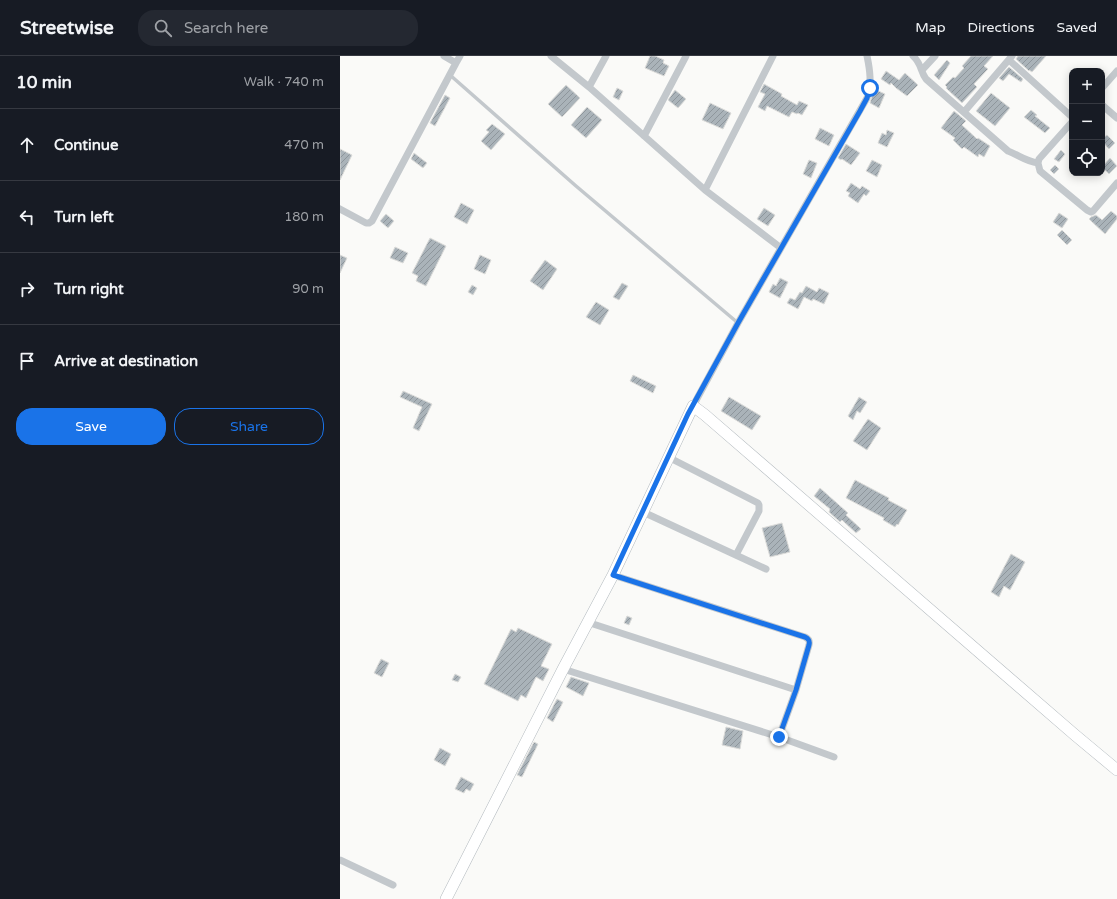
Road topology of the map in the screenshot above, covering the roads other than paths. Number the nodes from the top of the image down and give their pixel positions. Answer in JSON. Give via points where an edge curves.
{"nodes":[{"id":1,"x":444,"y":56,"type":"edge"},
{"id":2,"x":460,"y":56,"type":"edge"},
{"id":3,"x":551,"y":56,"type":"edge"},
{"id":4,"x":606,"y":56,"type":"edge"},
{"id":5,"x":686,"y":56,"type":"edge"},
{"id":6,"x":773,"y":56,"type":"edge"},
{"id":7,"x":867,"y":56,"type":"edge"},
{"id":8,"x":913,"y":56,"type":"edge"},
{"id":9,"x":935,"y":56,"type":"edge"},
{"id":10,"x":1010,"y":58,"type":"edge"},
{"id":11,"x":456,"y":63,"type":"junction"},
{"id":12,"x":922,"y":70,"type":"junction"},
{"id":13,"x":1117,"y":71,"type":"edge"},
{"id":14,"x":450,"y":75,"type":"junction"},
{"id":15,"x":1105,"y":85,"type":"edge"},
{"id":16,"x":588,"y":87,"type":"junction"},
{"id":17,"x":1105,"y":108,"type":"edge"},
{"id":18,"x":964,"y":112,"type":"junction"},
{"id":19,"x":1069,"y":114,"type":"edge"},
{"id":20,"x":1117,"y":118,"type":"edge"},
{"id":21,"x":1069,"y":125,"type":"edge"},
{"id":22,"x":644,"y":136,"type":"junction"},
{"id":23,"x":1038,"y":163,"type":"junction"},
{"id":24,"x":1117,"y":183,"type":"edge"},
{"id":25,"x":705,"y":190,"type":"junction"},
{"id":26,"x":340,"y":209,"type":"edge"},
{"id":27,"x":781,"y":248,"type":"junction"},
{"id":28,"x":738,"y":323,"type":"junction"},
{"id":29,"x":693,"y":406,"type":"junction"},
{"id":30,"x":668,"y":457,"type":"junction"},
{"id":31,"x":643,"y":512,"type":"junction"},
{"id":32,"x":736,"y":555,"type":"junction"},
{"id":33,"x":766,"y":569,"type":"dead end"},
{"id":34,"x":613,"y":575,"type":"junction"},
{"id":35,"x":587,"y":622,"type":"junction"},
{"id":36,"x":562,"y":669,"type":"junction"},
{"id":37,"x":796,"y":690,"type":"junction"},
{"id":38,"x":779,"y":737,"type":"junction"},
{"id":39,"x":834,"y":757,"type":"dead end"},
{"id":40,"x":1117,"y":770,"type":"edge"},
{"id":41,"x":340,"y":860,"type":"edge"},
{"id":42,"x":393,"y":885,"type":"dead end"},
{"id":43,"x":446,"y":899,"type":"edge"}],
"edges":[{"from":1,"to":11,"type":"street"},
{"from":2,"to":11,"type":"street"},
{"from":3,"to":16,"type":"street"},
{"from":4,"to":16,"type":"street"},
{"from":5,"to":22,"type":"street"},
{"from":6,"to":25,"type":"street"},
{"from":7,"to":27,"type":"street","via":[[870,84],[867,98]]},
{"from":8,"to":12,"type":"street"},
{"from":9,"to":12,"type":"street"},
{"from":10,"to":18,"type":"street"},
{"from":10,"to":19,"type":"street"},
{"from":11,"to":14,"type":"street"},
{"from":12,"to":18,"type":"street","via":[[926,79]]},
{"from":13,"to":15,"type":"street"},
{"from":14,"to":26,"type":"street","via":[[372,221],[366,223]]},
{"from":14,"to":28,"type":"lane"},
{"from":16,"to":22,"type":"street"},
{"from":17,"to":20,"type":"street"},
{"from":18,"to":23,"type":"street","via":[[1008,151],[1029,162]]},
{"from":21,"to":23,"type":"street"},
{"from":22,"to":25,"type":"street"},
{"from":23,"to":24,"type":"street","via":[[1040,171],[1091,212]]},
{"from":25,"to":27,"type":"street"},
{"from":27,"to":28,"type":"street"},
{"from":28,"to":29,"type":"street"},
{"from":29,"to":30,"type":"street"},
{"from":29,"to":40,"type":"street"},
{"from":30,"to":31,"type":"street"},
{"from":30,"to":32,"type":"street","via":[[758,503],[759,510]]},
{"from":31,"to":32,"type":"street"},
{"from":31,"to":34,"type":"street"},
{"from":32,"to":33,"type":"street"},
{"from":34,"to":35,"type":"street"},
{"from":34,"to":37,"type":"street","via":[[807,638],[809,645]]},
{"from":35,"to":36,"type":"street"},
{"from":35,"to":37,"type":"street"},
{"from":36,"to":38,"type":"street"},
{"from":36,"to":43,"type":"street"},
{"from":37,"to":38,"type":"street"},
{"from":38,"to":39,"type":"street"},
{"from":41,"to":42,"type":"street"}]}
